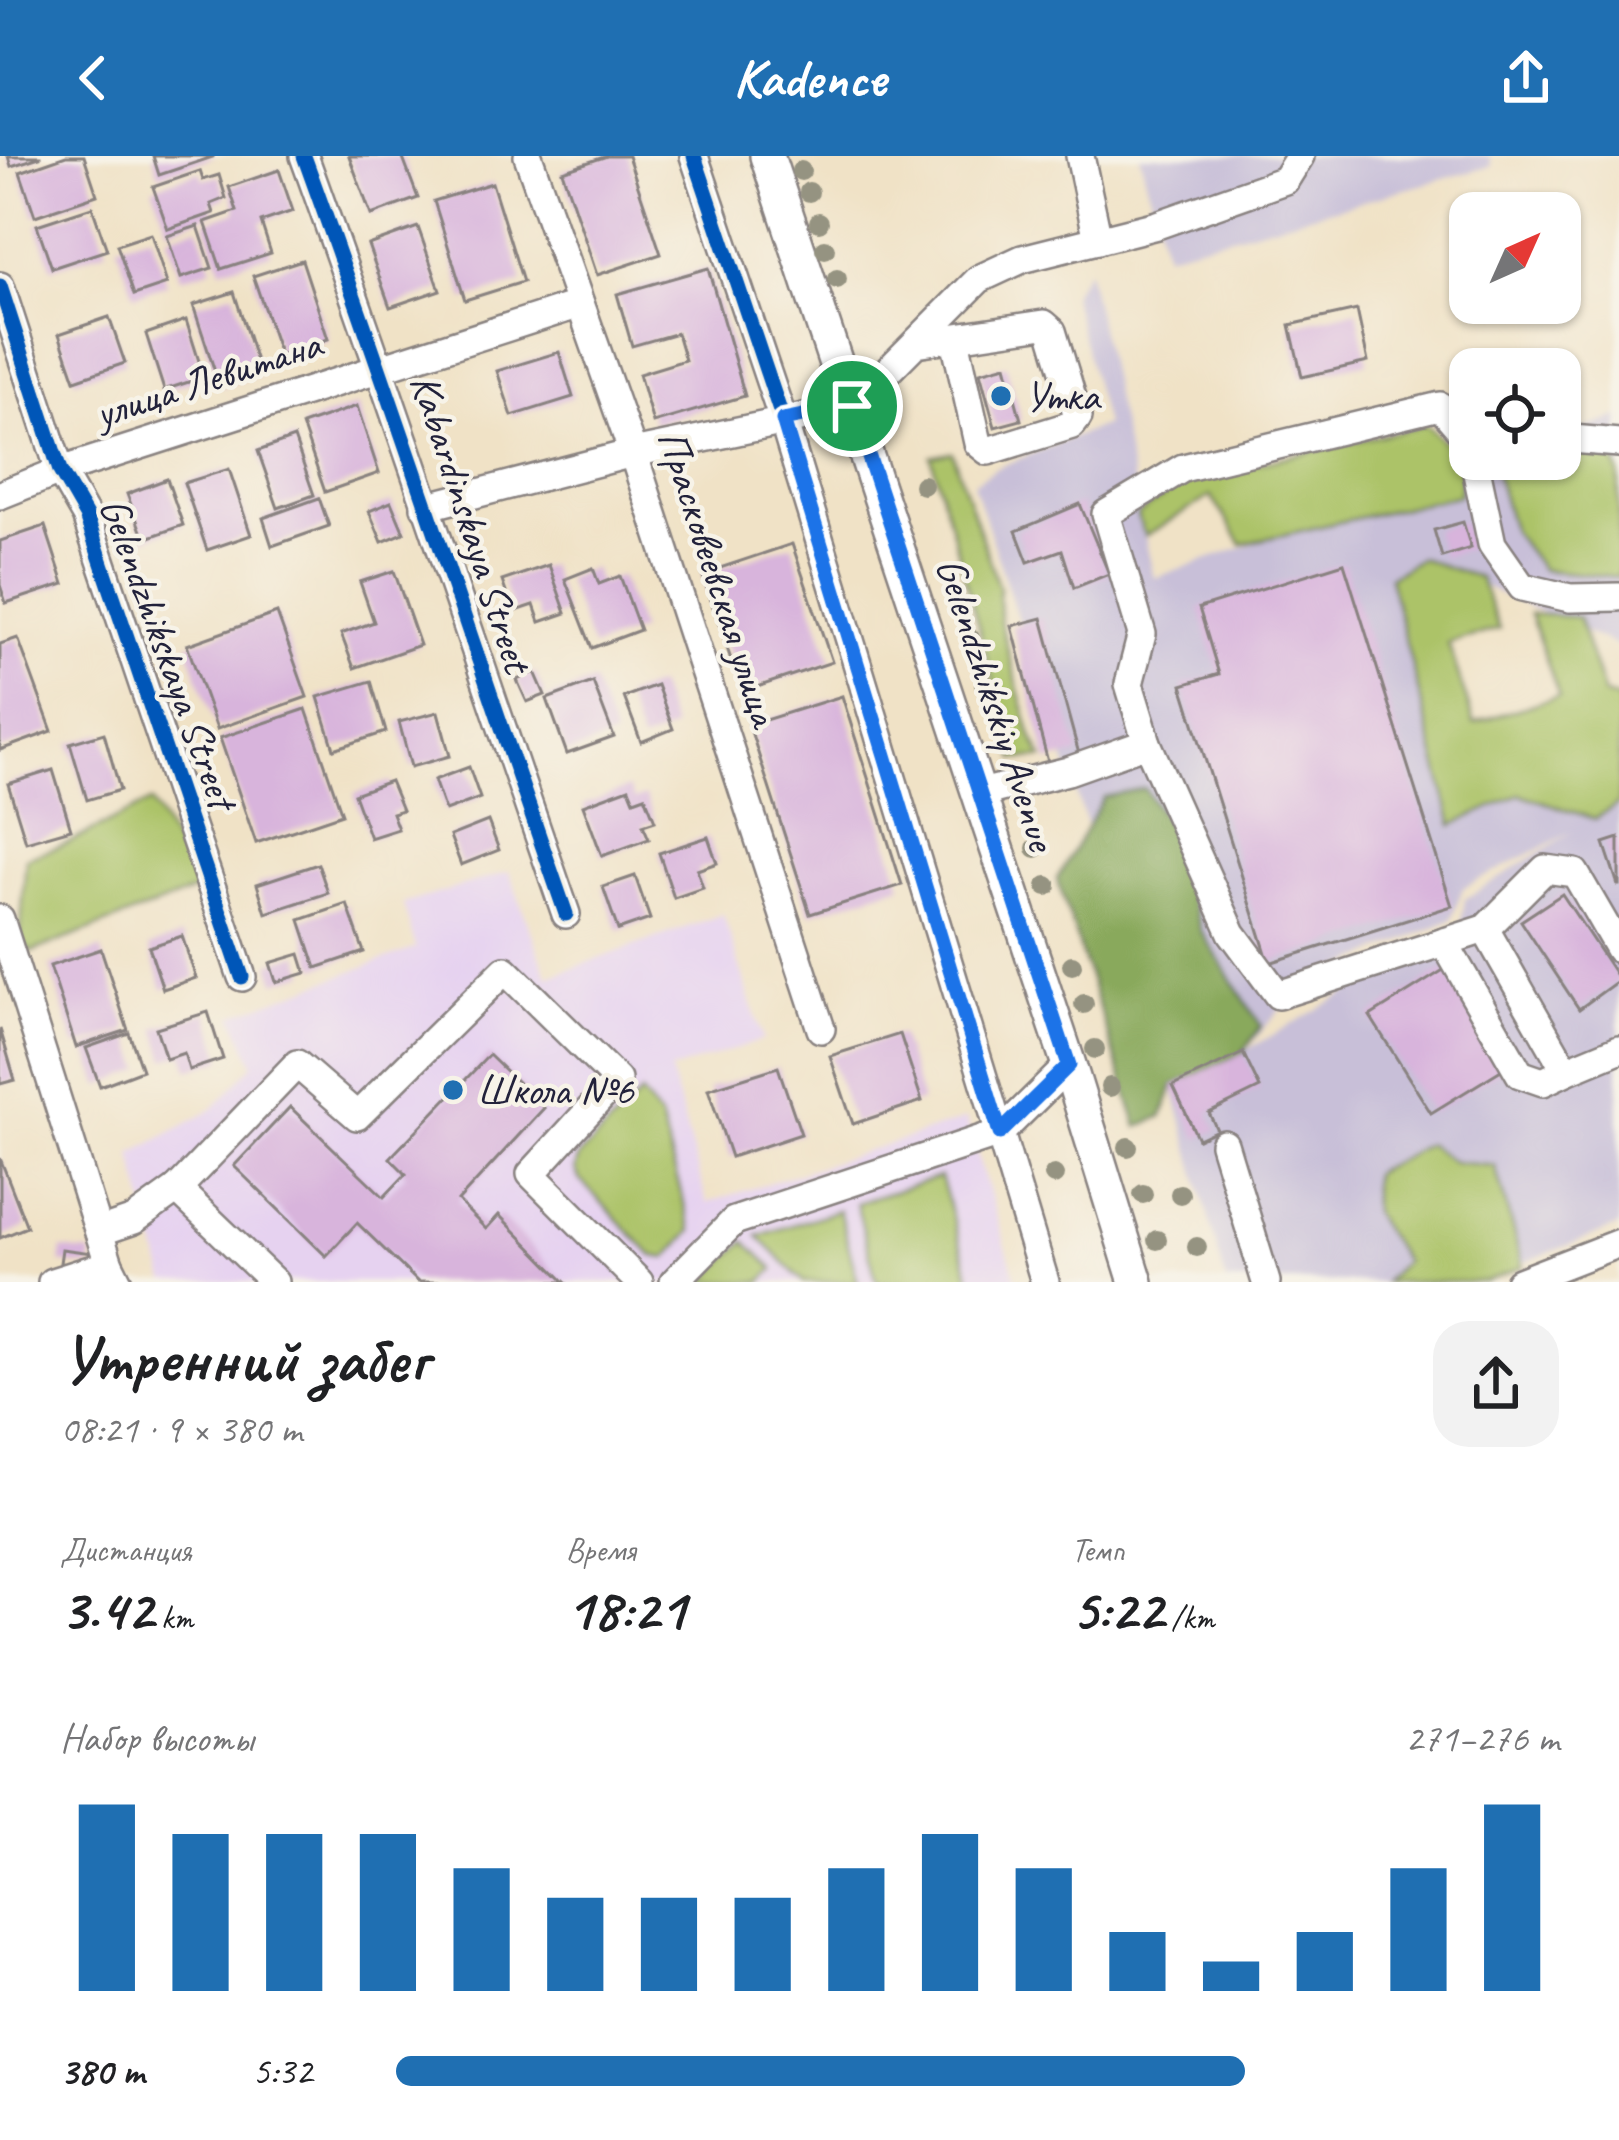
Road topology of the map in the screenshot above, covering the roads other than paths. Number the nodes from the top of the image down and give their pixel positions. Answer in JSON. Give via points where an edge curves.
{"nodes":[{"id":1,"x":304,"y":156,"type":"edge"},
{"id":2,"x":528,"y":156,"type":"edge"},
{"id":3,"x":694,"y":156,"type":"edge"},
{"id":4,"x":767,"y":156,"type":"edge"},
{"id":5,"x":1080,"y":156,"type":"edge"},
{"id":6,"x":1300,"y":156,"type":"edge"},
{"id":7,"x":1098,"y":240,"type":"junction"},
{"id":8,"x":0,"y":286,"type":"edge"},
{"id":9,"x":580,"y":304,"type":"junction"},
{"id":10,"x":956,"y":339,"type":"junction"},
{"id":11,"x":916,"y":343,"type":"junction"},
{"id":12,"x":381,"y":368,"type":"junction"},
{"id":13,"x":852,"y":406,"type":"junction"},
{"id":14,"x":1449,"y":416,"type":"edge"},
{"id":15,"x":783,"y":420,"type":"junction"},
{"id":16,"x":1581,"y":439,"type":"edge"},
{"id":17,"x":1619,"y":442,"type":"edge"},
{"id":18,"x":633,"y":453,"type":"junction"},
{"id":19,"x":60,"y":471,"type":"junction"},
{"id":20,"x":1478,"y":480,"type":"edge"},
{"id":21,"x":0,"y":495,"type":"edge"},
{"id":22,"x":425,"y":507,"type":"junction"},
{"id":23,"x":1619,"y":597,"type":"edge"},
{"id":24,"x":1147,"y":743,"type":"junction"},
{"id":25,"x":977,"y":794,"type":"junction"},
{"id":26,"x":566,"y":914,"type":"dead end"},
{"id":27,"x":0,"y":920,"type":"edge"},
{"id":28,"x":1484,"y":929,"type":"junction"},
{"id":29,"x":1444,"y":941,"type":"junction"},
{"id":30,"x":1619,"y":949,"type":"edge"},
{"id":31,"x":242,"y":977,"type":"dead end"},
{"id":32,"x":821,"y":1029,"type":"dead end"},
{"id":33,"x":1619,"y":1049,"type":"edge"},
{"id":34,"x":1069,"y":1065,"type":"junction"},
{"id":35,"x":1565,"y":1072,"type":"junction"},
{"id":36,"x":1000,"y":1133,"type":"junction"},
{"id":37,"x":1224,"y":1144,"type":"dead end"},
{"id":38,"x":177,"y":1189,"type":"junction"},
{"id":39,"x":99,"y":1232,"type":"junction"},
{"id":40,"x":1619,"y":1243,"type":"edge"},
{"id":41,"x":100,"y":1275,"type":"edge"},
{"id":42,"x":52,"y":1282,"type":"edge"},
{"id":43,"x":274,"y":1282,"type":"edge"},
{"id":44,"x":639,"y":1282,"type":"edge"},
{"id":45,"x":674,"y":1282,"type":"edge"},
{"id":46,"x":1045,"y":1282,"type":"edge"},
{"id":47,"x":1136,"y":1282,"type":"edge"},
{"id":48,"x":1266,"y":1282,"type":"edge"},
{"id":49,"x":1519,"y":1282,"type":"edge"}],
"edges":[{"from":1,"to":12,"type":"street","name":"Kabardinskaya Street"},
{"from":2,"to":9,"type":"street","name":"Прасковеевская улица"},
{"from":3,"to":15,"type":"street"},
{"from":4,"to":13,"type":"main road","name":"Gelendzhikskiy Avenue"},
{"from":5,"to":7,"type":"street"},
{"from":6,"to":7,"type":"street","via":[[1285,180]]},
{"from":7,"to":11,"type":"street","via":[[979,279]]},
{"from":8,"to":19,"type":"street","name":"Gelendzhikskaya Street"},
{"from":9,"to":12,"type":"street","name":"улица Левитана"},
{"from":9,"to":18,"type":"street","name":"Прасковеевская улица"},
{"from":10,"to":10,"type":"street","via":[[1044,324],[1078,416],[1072,425],[988,451],[978,443]]},
{"from":10,"to":11,"type":"street"},
{"from":11,"to":13,"type":"street"},
{"from":12,"to":19,"type":"street","name":"улица Левитана"},
{"from":12,"to":22,"type":"street","name":"Kabardinskaya Street"},
{"from":13,"to":15,"type":"street"},
{"from":13,"to":25,"type":"main road","name":"Gelendzhikskiy Avenue"},
{"from":14,"to":24,"type":"street","via":[[1440,406],[1183,468],[1106,514],[1142,634],[1129,684]]},
{"from":15,"to":18,"type":"street"},
{"from":15,"to":36,"type":"street"},
{"from":16,"to":17,"type":"street"},
{"from":18,"to":22,"type":"street"},
{"from":18,"to":32,"type":"street","name":"Прасковеевская улица"},
{"from":19,"to":21,"type":"street","name":"улица Левитана"},
{"from":19,"to":31,"type":"street","name":"Gelendzhikskaya Street","via":[[86,516]]},
{"from":20,"to":23,"type":"street","via":[[1492,544],[1522,587],[1570,598]]},
{"from":22,"to":26,"type":"street","name":"Kabardinskaya Street"},
{"from":24,"to":25,"type":"street"},
{"from":24,"to":29,"type":"street","via":[[1232,933],[1278,995]]},
{"from":25,"to":34,"type":"main road","name":"Gelendzhikskiy Avenue"},
{"from":27,"to":39,"type":"street"},
{"from":28,"to":29,"type":"street"},
{"from":28,"to":30,"type":"street","via":[[1544,869],[1575,873]]},
{"from":28,"to":35,"type":"street"},
{"from":29,"to":35,"type":"street","via":[[1520,1074],[1543,1082]]},
{"from":33,"to":35,"type":"street"},
{"from":34,"to":36,"type":"street"},
{"from":34,"to":47,"type":"main road","name":"Gelendzhikskiy Avenue"},
{"from":36,"to":45,"type":"street","via":[[734,1221]]},
{"from":36,"to":46,"type":"street"},
{"from":37,"to":48,"type":"street"},
{"from":38,"to":39,"type":"street","via":[[134,1220]]},
{"from":38,"to":43,"type":"street"},
{"from":38,"to":44,"type":"street","via":[[297,1064],[357,1116],[505,970],[617,1080],[531,1174]]},
{"from":39,"to":41,"type":"street"},
{"from":40,"to":49,"type":"street"},
{"from":41,"to":42,"type":"street"}]}
